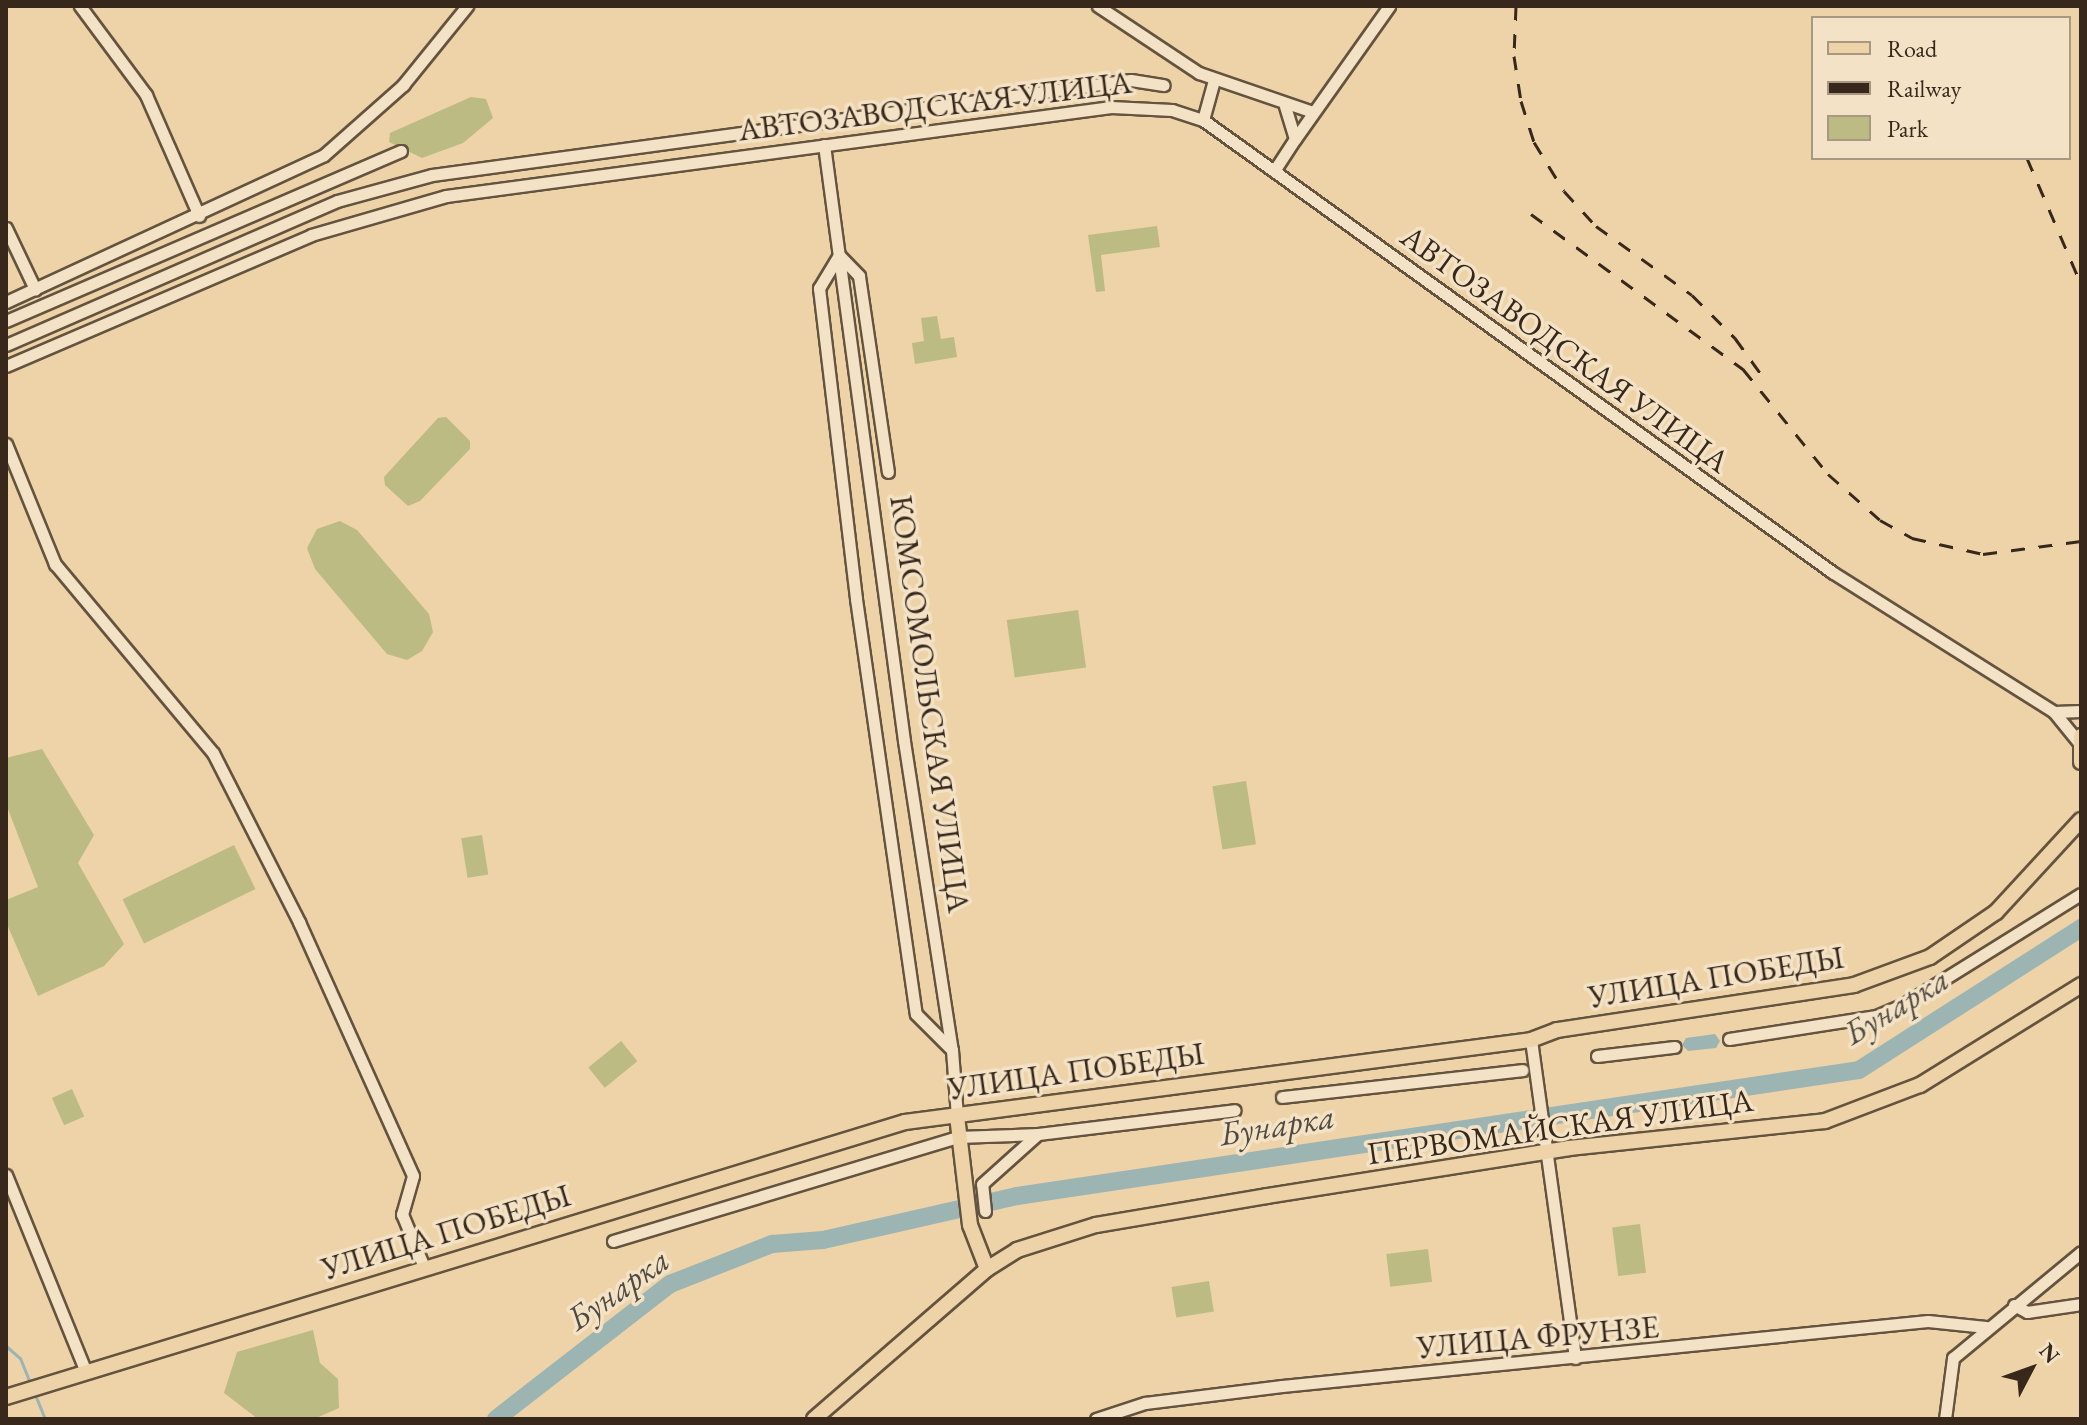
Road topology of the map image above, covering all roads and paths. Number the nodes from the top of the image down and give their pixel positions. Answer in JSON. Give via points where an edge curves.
{"nodes":[{"id":1,"x":80,"y":6,"type":"edge"},
{"id":2,"x":467,"y":6,"type":"edge"},
{"id":3,"x":1098,"y":6,"type":"edge"},
{"id":4,"x":1389,"y":6,"type":"edge"},
{"id":5,"x":1214,"y":80,"type":"junction"},
{"id":6,"x":1164,"y":85,"type":"dead end"},
{"id":7,"x":1285,"y":106,"type":"junction"},
{"id":8,"x":1313,"y":112,"type":"junction"},
{"id":9,"x":1203,"y":120,"type":"junction"},
{"id":10,"x":1295,"y":139,"type":"junction"},
{"id":11,"x":824,"y":145,"type":"junction"},
{"id":12,"x":401,"y":151,"type":"dead end"},
{"id":13,"x":1274,"y":171,"type":"junction"},
{"id":14,"x":199,"y":216,"type":"junction"},
{"id":15,"x":6,"y":228,"type":"edge"},
{"id":16,"x":839,"y":255,"type":"junction"},
{"id":17,"x":35,"y":289,"type":"junction"},
{"id":18,"x":6,"y":302,"type":"edge"},
{"id":19,"x":6,"y":321,"type":"edge"},
{"id":20,"x":6,"y":345,"type":"edge"},
{"id":21,"x":6,"y":366,"type":"edge"},
{"id":22,"x":6,"y":444,"type":"edge"},
{"id":23,"x":888,"y":472,"type":"dead end"},
{"id":24,"x":2081,"y":711,"type":"edge"},
{"id":25,"x":2054,"y":712,"type":"junction"},
{"id":26,"x":2080,"y":740,"type":"edge"},
{"id":27,"x":2081,"y":762,"type":"edge"},
{"id":28,"x":2081,"y":820,"type":"edge"},
{"id":29,"x":2081,"y":894,"type":"edge"},
{"id":30,"x":2081,"y":985,"type":"edge"},
{"id":31,"x":1729,"y":1039,"type":"dead end"},
{"id":32,"x":1531,"y":1040,"type":"junction"},
{"id":33,"x":1674,"y":1047,"type":"dead end"},
{"id":34,"x":952,"y":1050,"type":"junction"},
{"id":35,"x":1597,"y":1056,"type":"dead end"},
{"id":36,"x":1522,"y":1070,"type":"dead end"},
{"id":37,"x":1282,"y":1097,"type":"dead end"},
{"id":38,"x":1235,"y":1110,"type":"dead end"},
{"id":39,"x":957,"y":1116,"type":"junction"},
{"id":40,"x":1038,"y":1134,"type":"junction"},
{"id":41,"x":952,"y":1138,"type":"junction"},
{"id":42,"x":1551,"y":1153,"type":"junction"},
{"id":43,"x":6,"y":1175,"type":"edge"},
{"id":44,"x":985,"y":1211,"type":"dead end"},
{"id":45,"x":613,"y":1241,"type":"dead end"},
{"id":46,"x":2081,"y":1252,"type":"edge"},
{"id":47,"x":424,"y":1267,"type":"junction"},
{"id":48,"x":987,"y":1269,"type":"junction"},
{"id":49,"x":2081,"y":1304,"type":"edge"},
{"id":50,"x":2014,"y":1305,"type":"junction"},
{"id":51,"x":1964,"y":1326,"type":"junction"},
{"id":52,"x":1986,"y":1327,"type":"junction"},
{"id":53,"x":1966,"y":1343,"type":"junction"},
{"id":54,"x":1575,"y":1358,"type":"junction"},
{"id":55,"x":86,"y":1372,"type":"junction"},
{"id":56,"x":13,"y":1394,"type":"edge"},
{"id":57,"x":814,"y":1419,"type":"edge"},
{"id":58,"x":1096,"y":1419,"type":"edge"},
{"id":59,"x":1945,"y":1419,"type":"edge"}],
"edges":[{"from":1,"to":14,"type":"street","via":[[133,73]]},
{"from":2,"to":14,"type":"street","via":[[403,85],[324,155]]},
{"from":3,"to":5,"type":"street"},
{"from":4,"to":8,"type":"street"},
{"from":5,"to":7,"type":"street"},
{"from":5,"to":9,"type":"street"},
{"from":6,"to":20,"type":"street","via":[[1131,80],[432,175],[337,201]]},
{"from":7,"to":8,"type":"street"},
{"from":7,"to":10,"type":"street"},
{"from":8,"to":10,"type":"street"},
{"from":9,"to":11,"type":"street","name":"АВТОЗАВОДСКАЯ УЛИЦА","via":[[1139,106],[1111,107]]},
{"from":9,"to":13,"type":"street","name":"АВТОЗАВОДСКАЯ УЛИЦА"},
{"from":10,"to":13,"type":"street"},
{"from":11,"to":16,"type":"street","name":"КОМСОМОЛЬСКАЯ УЛИЦА"},
{"from":11,"to":21,"type":"street","name":"АВТОЗАВОДСКАЯ УЛИЦА","via":[[446,196],[311,235]]},
{"from":12,"to":19,"type":"street"},
{"from":13,"to":25,"type":"street","name":"АВТОЗАВОДСКАЯ УЛИЦА","via":[[1832,572]]},
{"from":14,"to":17,"type":"street"},
{"from":15,"to":17,"type":"street"},
{"from":16,"to":23,"type":"street","via":[[859,276]]},
{"from":16,"to":34,"type":"street","name":"КОМСОМОЛЬСКАЯ УЛИЦА","via":[[904,741]]},
{"from":16,"to":34,"type":"street","via":[[819,288],[856,599],[916,1014]]},
{"from":17,"to":18,"type":"street"},
{"from":22,"to":47,"type":"street","via":[[55,564],[213,753],[228,781],[299,922],[413,1176],[402,1214]]},
{"from":24,"to":25,"type":"street"},
{"from":25,"to":26,"type":"street","name":"АВТОЗАВОДСКАЯ УЛИЦА"},
{"from":26,"to":27,"type":"main road"},
{"from":28,"to":32,"type":"main road","name":"УЛИЦА ПОБЕДЫ","via":[[1996,912],[1930,957],[1886,976],[1725,1008],[1557,1030]]},
{"from":29,"to":31,"type":"street","via":[[1904,1004],[1876,1016]]},
{"from":30,"to":42,"type":"main road","name":"ПЕРВОМАЙСКАЯ УЛИЦА","via":[[1920,1085],[1860,1111],[1825,1121]]},
{"from":32,"to":39,"type":"main road","name":"УЛИЦА ПОБЕДЫ"},
{"from":32,"to":42,"type":"street"},
{"from":33,"to":35,"type":"street"},
{"from":34,"to":39,"type":"street","name":"КОМСОМОЛЬСКАЯ УЛИЦА"},
{"from":36,"to":37,"type":"street"},
{"from":38,"to":40,"type":"street"},
{"from":39,"to":41,"type":"main road","name":"КОМСОМОЛЬСКАЯ УЛИЦА"},
{"from":39,"to":47,"type":"main road","name":"УЛИЦА ПОБЕДЫ","via":[[905,1122],[806,1149]]},
{"from":40,"to":41,"type":"street"},
{"from":40,"to":44,"type":"street","via":[[982,1184]]},
{"from":41,"to":45,"type":"street"},
{"from":41,"to":48,"type":"main road","name":"КОМСОМОЛЬСКАЯ УЛИЦА","via":[[970,1225]]},
{"from":42,"to":48,"type":"main road","name":"ПЕРВОМАЙСКАЯ УЛИЦА","via":[[1096,1225],[1017,1250]]},
{"from":42,"to":54,"type":"street"},
{"from":43,"to":55,"type":"street"},
{"from":46,"to":50,"type":"street"},
{"from":47,"to":55,"type":"main road","name":"УЛИЦА ПОБЕДЫ"},
{"from":48,"to":57,"type":"main road"},
{"from":49,"to":50,"type":"street","via":[[2027,1312]]},
{"from":50,"to":52,"type":"street"},
{"from":51,"to":52,"type":"street","name":"УЛИЦА ФРУНЗЕ"},
{"from":51,"to":53,"type":"street"},
{"from":51,"to":54,"type":"street","name":"УЛИЦА ФРУНЗЕ","via":[[1928,1321]]},
{"from":52,"to":53,"type":"street"},
{"from":53,"to":59,"type":"street","via":[[1951,1364]]},
{"from":54,"to":58,"type":"street","name":"УЛИЦА ФРУНЗЕ","via":[[1145,1403]]},
{"from":55,"to":56,"type":"main road","name":"УЛИЦА ПОБЕДЫ"}]}
